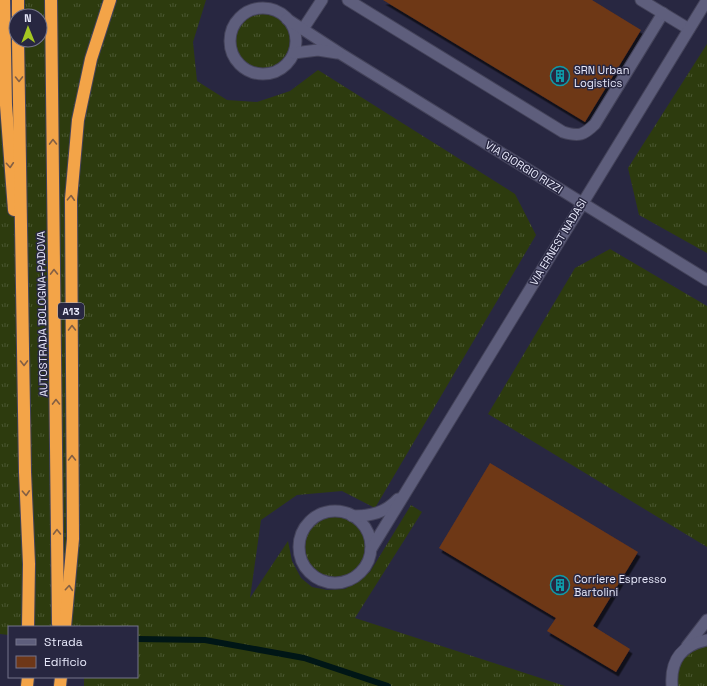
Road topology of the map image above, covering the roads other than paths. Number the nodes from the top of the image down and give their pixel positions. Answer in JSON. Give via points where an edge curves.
{"nodes":[{"id":1,"x":4,"y":0,"type":"edge"},
{"id":2,"x":51,"y":0,"type":"edge"},
{"id":3,"x":110,"y":0,"type":"edge"},
{"id":4,"x":322,"y":0,"type":"edge"},
{"id":5,"x":348,"y":0,"type":"edge"},
{"id":6,"x":642,"y":0,"type":"edge"},
{"id":7,"x":707,"y":0,"type":"edge"},
{"id":8,"x":663,"y":13,"type":"junction"},
{"id":9,"x":287,"y":19,"type":"junction"},
{"id":10,"x":303,"y":29,"type":"junction"},
{"id":11,"x":689,"y":29,"type":"junction"},
{"id":12,"x":18,"y":48,"type":"edge"},
{"id":13,"x":294,"y":53,"type":"junction"},
{"id":14,"x":341,"y":54,"type":"junction"},
{"id":15,"x":582,"y":203,"type":"junction"},
{"id":16,"x":707,"y":280,"type":"edge"},
{"id":17,"x":24,"y":342,"type":"junction"},
{"id":18,"x":411,"y":485,"type":"junction"},
{"id":19,"x":352,"y":516,"type":"junction"},
{"id":20,"x":371,"y":548,"type":"junction"},
{"id":21,"x":707,"y":620,"type":"edge"},
{"id":22,"x":28,"y":626,"type":"edge"},
{"id":23,"x":58,"y":626,"type":"edge"},
{"id":24,"x":65,"y":626,"type":"edge"},
{"id":25,"x":707,"y":640,"type":"edge"},
{"id":26,"x":684,"y":650,"type":"junction"},
{"id":27,"x":672,"y":686,"type":"edge"}],
"edges":[{"from":1,"to":17,"type":"highway","one_way":true,"via":[[6,105]]},
{"from":23,"to":2,"type":"highway","name":"AUTOSTRADA BOLOGNA-PADOVA","number":"A13","one_way":true},
{"from":24,"to":3,"type":"highway","number":"A13","one_way":true,"via":[[73,539],[71,199],[78,120],[91,59]]},
{"from":4,"to":10,"type":"street"},
{"from":5,"to":8,"type":"street","via":[[563,132],[574,135],[586,133],[595,124]]},
{"from":6,"to":8,"type":"street"},
{"from":7,"to":11,"type":"street","name":"VIA ERNEST NADASI"},
{"from":8,"to":11,"type":"street"},
{"from":9,"to":10,"type":"street","name":"VIA GIORGIO RIZZI"},
{"from":9,"to":13,"type":"street","via":[[295,35]]},
{"from":9,"to":13,"type":"street","name":"VIA GIORGIO RIZZI","via":[[278,12],[268,9],[248,12],[239,18],[233,27],[230,48],[241,66],[250,72],[260,74],[270,74],[280,69]]},
{"from":10,"to":14,"type":"street","name":"VIA GIORGIO RIZZI"},
{"from":11,"to":15,"type":"street","name":"VIA ERNEST NADASI"},
{"from":12,"to":17,"type":"highway","name":"AUTOSTRADA BOLOGNA-PADOVA","one_way":true},
{"from":13,"to":14,"type":"street","name":"VIA GIORGIO RIZZI","via":[[318,50]]},
{"from":14,"to":15,"type":"street","name":"VIA GIORGIO RIZZI"},
{"from":15,"to":16,"type":"street","name":"VIA GIORGIO RIZZI"},
{"from":15,"to":18,"type":"street","name":"VIA ERNEST NADASI"},
{"from":17,"to":22,"type":"highway","name":"AUTOSTRADA BOLOGNA-PADOVA","one_way":true},
{"from":18,"to":19,"type":"street","name":"VIA ERNEST NADASI","via":[[394,504],[380,513]]},
{"from":18,"to":20,"type":"street","name":"VIA ERNEST NADASI"},
{"from":19,"to":20,"type":"street","via":[[366,529]]},
{"from":19,"to":20,"type":"street","name":"VIA ERNEST NADASI","via":[[330,512],[318,515],[309,522],[302,531],[299,542],[299,554],[303,564],[310,574],[320,580],[331,583],[343,582],[354,578],[363,570]]},
{"from":21,"to":26,"type":"street"},
{"from":25,"to":26,"type":"street"},
{"from":26,"to":27,"type":"street","via":[[671,672]]}]}
